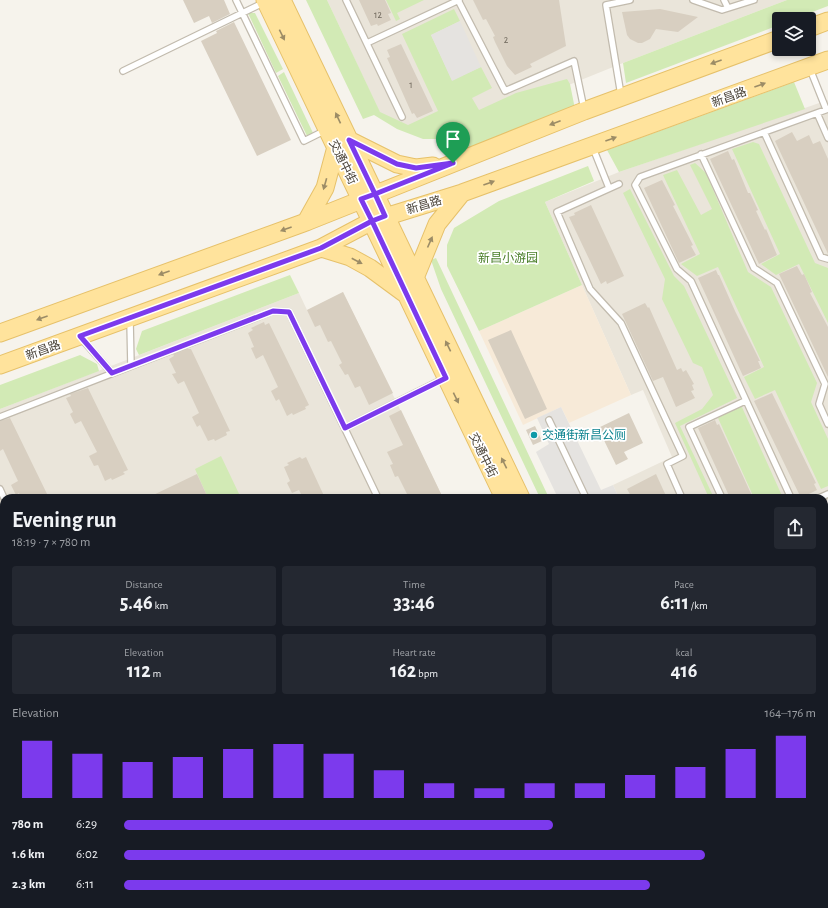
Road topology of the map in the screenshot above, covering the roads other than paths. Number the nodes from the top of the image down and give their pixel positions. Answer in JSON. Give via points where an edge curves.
{"nodes":[{"id":1,"x":236,"y":0,"type":"edge"},
{"id":2,"x":346,"y":0,"type":"edge"},
{"id":3,"x":458,"y":0,"type":"edge"},
{"id":4,"x":630,"y":0,"type":"edge"},
{"id":5,"x":693,"y":0,"type":"edge"},
{"id":6,"x":724,"y":0,"type":"edge"},
{"id":7,"x":754,"y":0,"type":"edge"},
{"id":8,"x":271,"y":1,"type":"edge"},
{"id":9,"x":728,"y":8,"type":"junction"},
{"id":10,"x":242,"y":13,"type":"junction"},
{"id":11,"x":828,"y":21,"type":"edge"},
{"id":12,"x":816,"y":25,"type":"edge"},
{"id":13,"x":772,"y":42,"type":"edge"},
{"id":14,"x":367,"y":43,"type":"junction"},
{"id":15,"x":828,"y":60,"type":"edge"},
{"id":16,"x":809,"y":68,"type":"junction"},
{"id":17,"x":123,"y":71,"type":"dead end"},
{"id":18,"x":622,"y":97,"type":"junction"},
{"id":19,"x":827,"y":109,"type":"edge"},
{"id":20,"x":584,"y":111,"type":"junction"},
{"id":21,"x":817,"y":113,"type":"junction"},
{"id":22,"x":402,"y":117,"type":"dead end"},
{"id":23,"x":328,"y":129,"type":"junction"},
{"id":24,"x":764,"y":132,"type":"junction"},
{"id":25,"x":828,"y":138,"type":"edge"},
{"id":26,"x":342,"y":143,"type":"junction"},
{"id":27,"x":592,"y":146,"type":"junction"},
{"id":28,"x":701,"y":154,"type":"junction"},
{"id":29,"x":453,"y":163,"type":"junction"},
{"id":30,"x":619,"y":184,"type":"dead end"},
{"id":31,"x":609,"y":188,"type":"junction"},
{"id":32,"x":462,"y":193,"type":"junction"},
{"id":33,"x":368,"y":197,"type":"junction"},
{"id":34,"x":378,"y":219,"type":"junction"},
{"id":35,"x":306,"y":222,"type":"junction"},
{"id":36,"x":321,"y":248,"type":"junction"},
{"id":37,"x":828,"y":260,"type":"edge"},
{"id":38,"x":415,"y":278,"type":"junction"},
{"id":39,"x":406,"y":294,"type":"junction"},
{"id":40,"x":130,"y":318,"type":"junction"},
{"id":41,"x":0,"y":333,"type":"edge"},
{"id":42,"x":80,"y":336,"type":"junction"},
{"id":43,"x":0,"y":365,"type":"edge"},
{"id":44,"x":131,"y":366,"type":"junction"},
{"id":45,"x":112,"y":373,"type":"junction"},
{"id":46,"x":446,"y":378,"type":"junction"},
{"id":47,"x":745,"y":401,"type":"junction"},
{"id":48,"x":0,"y":417,"type":"edge"},
{"id":49,"x":549,"y":420,"type":"dead end"},
{"id":50,"x":828,"y":424,"type":"edge"},
{"id":51,"x":345,"y":428,"type":"junction"},
{"id":52,"x":376,"y":494,"type":"edge"},
{"id":53,"x":502,"y":494,"type":"edge"},
{"id":54,"x":519,"y":494,"type":"edge"},
{"id":55,"x":584,"y":494,"type":"edge"},
{"id":56,"x":680,"y":494,"type":"edge"},
{"id":57,"x":720,"y":494,"type":"edge"},
{"id":58,"x":789,"y":494,"type":"edge"}],
"edges":[{"from":1,"to":10,"type":"lane"},
{"from":2,"to":14,"type":"lane"},
{"from":3,"to":14,"type":"lane"},
{"from":3,"to":20,"type":"lane","via":[[505,91],[574,61]]},
{"from":4,"to":18,"type":"lane","via":[[606,5]]},
{"from":5,"to":9,"type":"lane","via":[[722,10]]},
{"from":6,"to":9,"type":"lane"},
{"from":7,"to":9,"type":"lane"},
{"from":8,"to":10,"type":"lane"},
{"from":8,"to":23,"type":"main road","name":"交通中街","one_way":true},
{"from":26,"to":8,"type":"main road","name":"交通中街","one_way":true},
{"from":10,"to":17,"type":"lane"},
{"from":10,"to":23,"type":"lane","via":[[304,141]]},
{"from":11,"to":12,"type":"main road"},
{"from":13,"to":18,"type":"main road","one_way":true},
{"from":14,"to":22,"type":"lane"},
{"from":15,"to":16,"type":"main road","name":"新昌路"},
{"from":16,"to":19,"type":"lane"},
{"from":27,"to":16,"type":"main road","name":"新昌路","one_way":true},
{"from":18,"to":20,"type":"main road"},
{"from":19,"to":21,"type":"lane"},
{"from":20,"to":29,"type":"main road","one_way":true},
{"from":21,"to":24,"type":"lane"},
{"from":21,"to":25,"type":"lane"},
{"from":23,"to":26,"type":"main road","name":"交通中街"},
{"from":24,"to":28,"type":"lane"},
{"from":24,"to":37,"type":"lane","via":[[821,256]]},
{"from":26,"to":29,"type":"main road","via":[[397,164],[416,168]]},
{"from":26,"to":33,"type":"main road","name":"交通中街"},
{"from":26,"to":35,"type":"main road","one_way":true,"via":[[325,188]]},
{"from":27,"to":31,"type":"lane"},
{"from":32,"to":27,"type":"main road","name":"新昌路","one_way":true},
{"from":28,"to":47,"type":"lane","via":[[640,177],[635,185],[677,270],[691,281]]},
{"from":28,"to":50,"type":"lane","via":[[754,268],[777,283],[822,377],[825,384],[819,404]]},
{"from":29,"to":33,"type":"main road"},
{"from":30,"to":31,"type":"lane"},
{"from":31,"to":56,"type":"lane","via":[[557,212],[590,289],[621,323],[682,456],[667,464]]},
{"from":32,"to":34,"type":"main road","name":"新昌路"},
{"from":38,"to":32,"type":"main road","one_way":true,"via":[[437,224]]},
{"from":33,"to":34,"type":"main road","name":"交通中街"},
{"from":33,"to":35,"type":"main road"},
{"from":34,"to":36,"type":"main road","name":"新昌路"},
{"from":34,"to":38,"type":"main road","name":"交通中街"},
{"from":34,"to":39,"type":"main road","name":"交通中街"},
{"from":35,"to":41,"type":"main road","one_way":true},
{"from":36,"to":39,"type":"main road","one_way":true,"via":[[350,257]]},
{"from":36,"to":40,"type":"main road","name":"新昌路"},
{"from":54,"to":38,"type":"main road","name":"交通中街","one_way":true},
{"from":39,"to":46,"type":"main road","name":"交通中街"},
{"from":40,"to":42,"type":"main road","name":"新昌路"},
{"from":40,"to":44,"type":"lane"},
{"from":42,"to":43,"type":"main road","name":"新昌路"},
{"from":42,"to":45,"type":"lane"},
{"from":44,"to":45,"type":"lane"},
{"from":44,"to":51,"type":"lane","via":[[273,311],[289,312]]},
{"from":45,"to":48,"type":"lane"},
{"from":46,"to":51,"type":"lane"},
{"from":46,"to":53,"type":"main road","name":"交通中街","one_way":true},
{"from":47,"to":57,"type":"lane","via":[[689,427]]},
{"from":47,"to":58,"type":"lane"},
{"from":49,"to":55,"type":"lane"},
{"from":51,"to":52,"type":"lane"}]}
